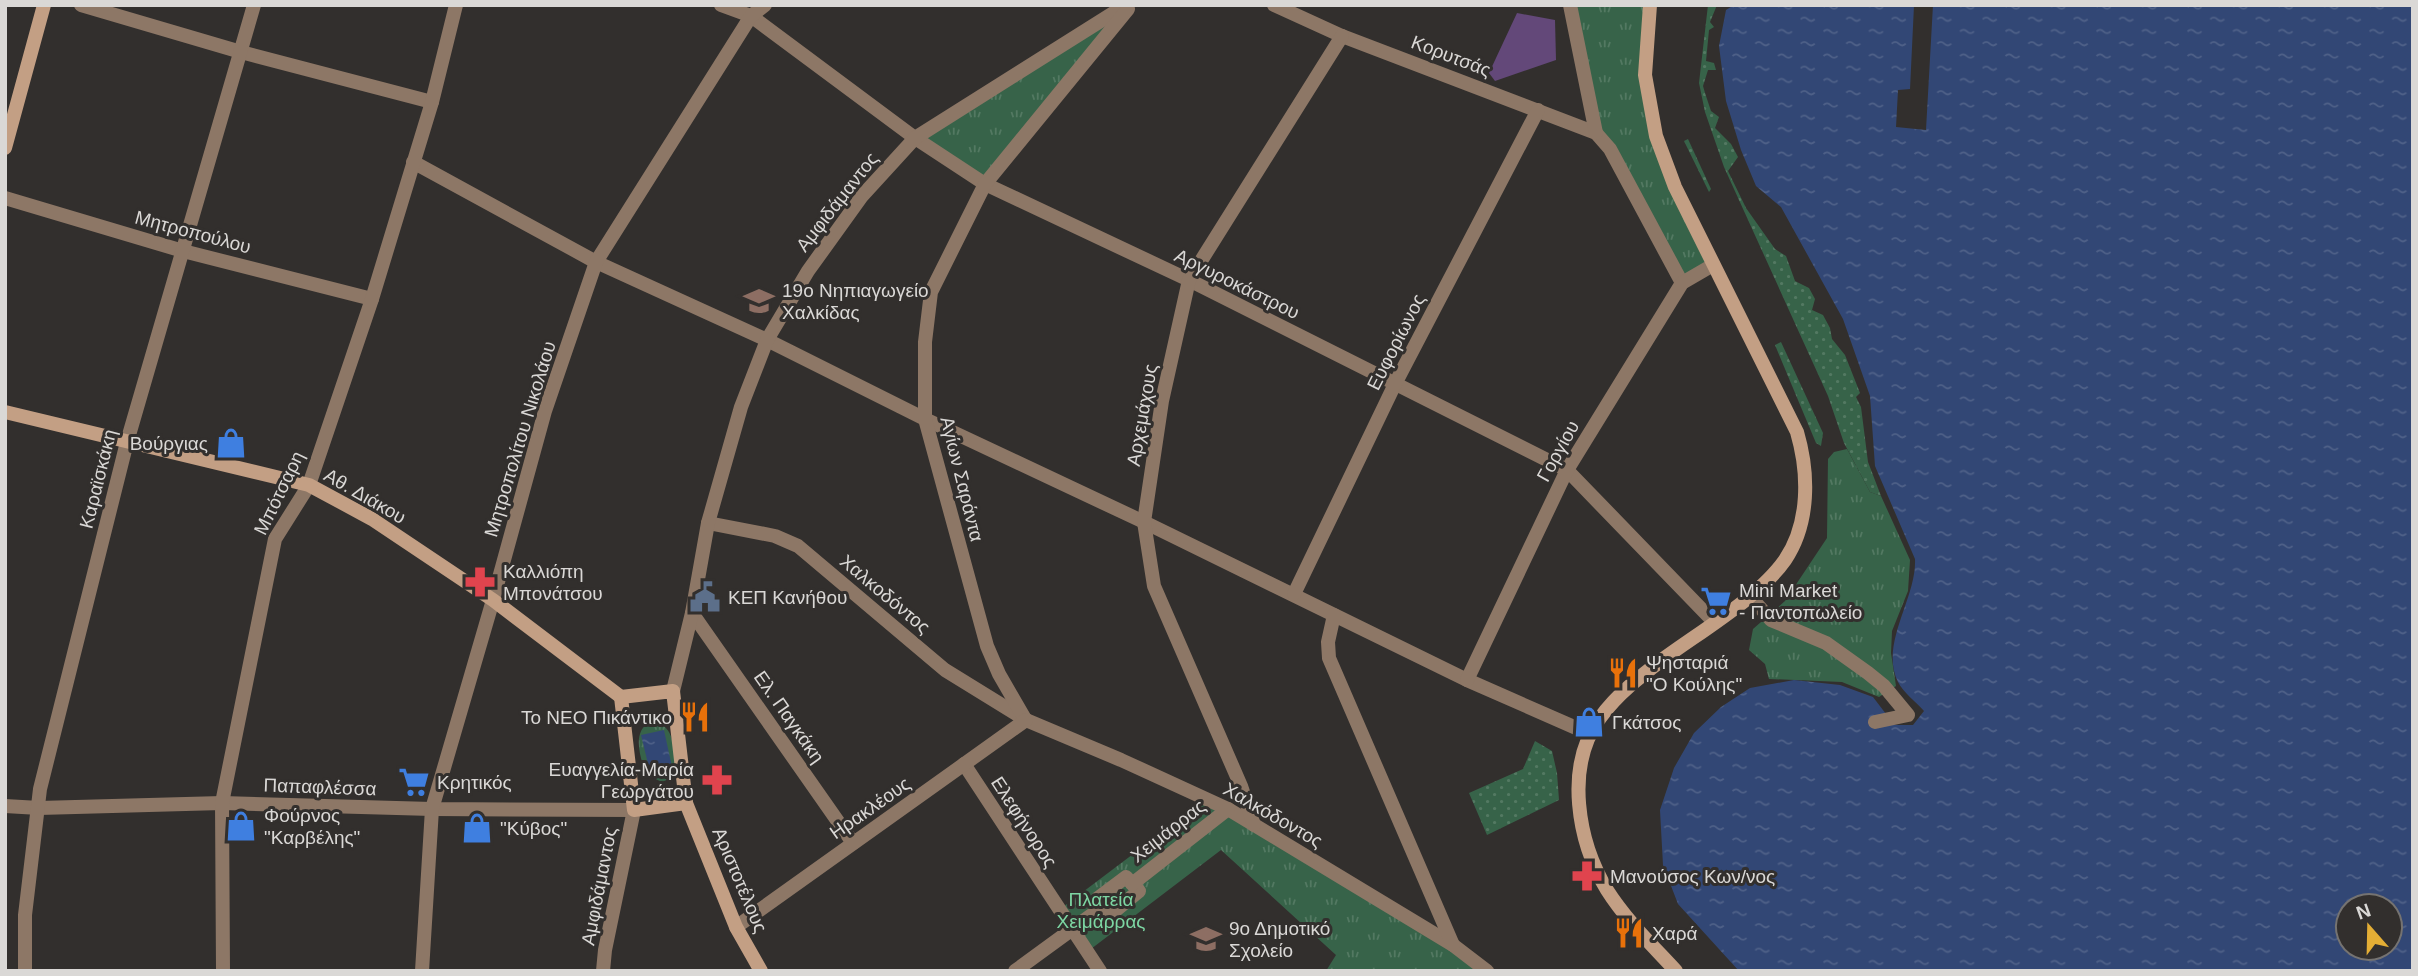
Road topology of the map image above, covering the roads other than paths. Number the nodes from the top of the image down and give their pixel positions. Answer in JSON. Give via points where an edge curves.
{"nodes":[{"id":1,"x":44,"y":5,"type":"edge"},
{"id":2,"x":81,"y":5,"type":"edge"},
{"id":3,"x":254,"y":5,"type":"edge"},
{"id":4,"x":456,"y":5,"type":"edge"},
{"id":5,"x":721,"y":5,"type":"edge"},
{"id":6,"x":738,"y":5,"type":"edge"},
{"id":7,"x":765,"y":5,"type":"edge"},
{"id":8,"x":1128,"y":5,"type":"edge"},
{"id":9,"x":1274,"y":5,"type":"edge"},
{"id":10,"x":1570,"y":5,"type":"edge"},
{"id":11,"x":1650,"y":5,"type":"edge"},
{"id":12,"x":751,"y":16,"type":"junction"},
{"id":13,"x":1342,"y":36,"type":"junction"},
{"id":14,"x":241,"y":52,"type":"junction"},
{"id":15,"x":432,"y":102,"type":"junction"},
{"id":16,"x":1538,"y":110,"type":"junction"},
{"id":17,"x":1596,"y":133,"type":"junction"},
{"id":18,"x":915,"y":138,"type":"junction"},
{"id":19,"x":5,"y":148,"type":"edge"},
{"id":20,"x":413,"y":162,"type":"junction"},
{"id":21,"x":985,"y":184,"type":"junction"},
{"id":22,"x":5,"y":198,"type":"edge"},
{"id":23,"x":183,"y":250,"type":"junction"},
{"id":24,"x":596,"y":262,"type":"junction"},
{"id":25,"x":1713,"y":265,"type":"junction"},
{"id":26,"x":1189,"y":281,"type":"junction"},
{"id":27,"x":1682,"y":283,"type":"junction"},
{"id":28,"x":372,"y":299,"type":"junction"},
{"id":29,"x":767,"y":340,"type":"junction"},
{"id":30,"x":1395,"y":384,"type":"junction"},
{"id":31,"x":5,"y":412,"type":"edge"},
{"id":32,"x":925,"y":419,"type":"junction"},
{"id":33,"x":127,"y":442,"type":"junction"},
{"id":34,"x":1567,"y":470,"type":"junction"},
{"id":35,"x":309,"y":485,"type":"junction"},
{"id":36,"x":1144,"y":522,"type":"junction"},
{"id":37,"x":708,"y":523,"type":"junction"},
{"id":38,"x":1294,"y":594,"type":"junction"},
{"id":39,"x":1749,"y":596,"type":"junction"},
{"id":40,"x":493,"y":600,"type":"junction"},
{"id":41,"x":692,"y":613,"type":"junction"},
{"id":42,"x":1334,"y":615,"type":"junction"},
{"id":43,"x":1714,"y":622,"type":"junction"},
{"id":44,"x":1467,"y":680,"type":"junction"},
{"id":45,"x":673,"y":691,"type":"junction"},
{"id":46,"x":621,"y":697,"type":"junction"},
{"id":47,"x":1026,"y":720,"type":"junction"},
{"id":48,"x":1875,"y":722,"type":"dead end"},
{"id":49,"x":1590,"y":734,"type":"junction"},
{"id":50,"x":964,"y":764,"type":"junction"},
{"id":51,"x":222,"y":803,"type":"junction"},
{"id":52,"x":686,"y":803,"type":"junction"},
{"id":53,"x":5,"y":806,"type":"edge"},
{"id":54,"x":38,"y":808,"type":"junction"},
{"id":55,"x":432,"y":809,"type":"junction"},
{"id":56,"x":1227,"y":809,"type":"junction"},
{"id":57,"x":635,"y":810,"type":"junction"},
{"id":58,"x":1254,"y":825,"type":"junction"},
{"id":59,"x":853,"y":843,"type":"junction"},
{"id":60,"x":736,"y":926,"type":"junction"},
{"id":61,"x":1072,"y":930,"type":"junction"},
{"id":62,"x":1453,"y":945,"type":"junction"},
{"id":63,"x":25,"y":971,"type":"edge"},
{"id":64,"x":223,"y":971,"type":"edge"},
{"id":65,"x":422,"y":971,"type":"edge"},
{"id":66,"x":603,"y":971,"type":"edge"},
{"id":67,"x":761,"y":971,"type":"edge"},
{"id":68,"x":1015,"y":971,"type":"edge"},
{"id":69,"x":1100,"y":971,"type":"edge"},
{"id":70,"x":1487,"y":971,"type":"edge"},
{"id":71,"x":1676,"y":971,"type":"edge"}],
"edges":[{"from":1,"to":19,"type":"street"},
{"from":2,"to":14,"type":"street"},
{"from":3,"to":14,"type":"street","name":"Καραϊσκάκη"},
{"from":4,"to":15,"type":"street","name":"Μπότσαρη"},
{"from":5,"to":12,"type":"street","name":"Αργυροκάστρου"},
{"from":6,"to":12,"type":"street"},
{"from":7,"to":12,"type":"street","name":"Μητροπολίτου Νικολάου"},
{"from":8,"to":18,"type":"street","name":"Αμφιδάμαντος"},
{"from":8,"to":21,"type":"street","name":"Αγίων Σαράντα"},
{"from":9,"to":13,"type":"street","name":"Κορυτσάς"},
{"from":10,"to":17,"type":"street"},
{"from":11,"to":25,"type":"street","via":[[1645,75],[1657,136],[1675,187]]},
{"from":12,"to":18,"type":"street","name":"Αργυροκάστρου"},
{"from":12,"to":24,"type":"street","name":"Μητροπολίτου Νικολάου"},
{"from":13,"to":16,"type":"street","name":"Κορυτσάς"},
{"from":13,"to":26,"type":"street","name":"Αρχεμάχους"},
{"from":14,"to":15,"type":"street"},
{"from":14,"to":23,"type":"street","name":"Καραϊσκάκη"},
{"from":15,"to":20,"type":"street","name":"Μπότσαρη"},
{"from":16,"to":17,"type":"street","name":"Κορυτσάς"},
{"from":16,"to":30,"type":"street","name":"Ευφορίωνος"},
{"from":17,"to":27,"type":"street","name":"Κορυτσάς","via":[[1610,149]]},
{"from":18,"to":21,"type":"street","name":"Αργυροκάστρου"},
{"from":18,"to":29,"type":"street","name":"Αμφιδάμαντος","via":[[862,195],[808,271]]},
{"from":20,"to":24,"type":"street"},
{"from":20,"to":28,"type":"street","name":"Μπότσαρη"},
{"from":21,"to":26,"type":"street","name":"Αργυροκάστρου"},
{"from":21,"to":32,"type":"street","name":"Αγίων Σαράντα","via":[[931,292],[925,342]]},
{"from":22,"to":23,"type":"street","name":"Μητροπούλου"},
{"from":23,"to":28,"type":"street","name":"Μητροπούλου"},
{"from":23,"to":33,"type":"street","name":"Καραϊσκάκη"},
{"from":24,"to":29,"type":"street"},
{"from":24,"to":40,"type":"street","name":"Μητροπολίτου Νικολάου","via":[[545,411]]},
{"from":25,"to":27,"type":"street","name":"Γοργίου"},
{"from":25,"to":39,"type":"street","via":[[1788,412],[1806,474],[1800,527],[1786,558]]},
{"from":26,"to":30,"type":"street","name":"Αργυροκάστρου"},
{"from":26,"to":36,"type":"street","name":"Αρχεμάχους","via":[[1162,401]]},
{"from":27,"to":34,"type":"street","name":"Γοργίου"},
{"from":28,"to":35,"type":"street","name":"Μπότσαρη"},
{"from":29,"to":32,"type":"street"},
{"from":29,"to":37,"type":"street","name":"Αμφιδάμαντος","via":[[741,407]]},
{"from":30,"to":34,"type":"street","name":"Αργυροκάστρου"},
{"from":30,"to":38,"type":"street","name":"Ευφορίωνος"},
{"from":31,"to":33,"type":"street","name":"Αθ. Διάκου"},
{"from":32,"to":36,"type":"street"},
{"from":32,"to":47,"type":"street","name":"Αγίων Σαράντα","via":[[987,646]]},
{"from":33,"to":35,"type":"street","name":"Αθ. Διάκου"},
{"from":33,"to":54,"type":"street","name":"Καραϊσκάκη"},
{"from":34,"to":43,"type":"street","name":"Αργυροκάστρου"},
{"from":34,"to":44,"type":"street","name":"Γοργίου"},
{"from":35,"to":40,"type":"street","name":"Αθ. Διάκου","via":[[372,519]]},
{"from":35,"to":51,"type":"street","name":"Μπότσαρη","via":[[275,539]]},
{"from":36,"to":38,"type":"street"},
{"from":36,"to":58,"type":"street","name":"Αρχεμάχους","via":[[1154,586]]},
{"from":37,"to":41,"type":"street","name":"Αμφιδάμαντος"},
{"from":37,"to":47,"type":"street","name":"Χαλκοδόντος","via":[[775,536],[798,546],[945,670]]},
{"from":38,"to":42,"type":"street"},
{"from":39,"to":43,"type":"street"},
{"from":39,"to":48,"type":"street","via":[[1772,620],[1826,643],[1868,673],[1908,715]]},
{"from":40,"to":46,"type":"street","name":"Αθ. Διάκου"},
{"from":40,"to":55,"type":"street","name":"Μητροπολίτου Νικολάου"},
{"from":41,"to":45,"type":"street","name":"Αμφιδάμαντος"},
{"from":41,"to":59,"type":"street","name":"Ελ. Παγκάκη"},
{"from":42,"to":44,"type":"street"},
{"from":42,"to":62,"type":"street","via":[[1329,658]]},
{"from":43,"to":49,"type":"street","via":[[1624,691]]},
{"from":44,"to":49,"type":"street"},
{"from":45,"to":46,"type":"street"},
{"from":45,"to":52,"type":"street","name":"Αριστοτέλους"},
{"from":46,"to":57,"type":"street"},
{"from":47,"to":50,"type":"street","name":"Ηρακλέους"},
{"from":47,"to":56,"type":"street","name":"Χαλκόδοντος"},
{"from":49,"to":71,"type":"street","via":[[1582,758],[1579,798],[1590,853],[1608,890]]},
{"from":50,"to":59,"type":"street","name":"Ηρακλέους"},
{"from":50,"to":61,"type":"street","name":"Ελεφήνορος"},
{"from":51,"to":54,"type":"street","name":"Παπαφλέσσα"},
{"from":51,"to":55,"type":"street","name":"Παπαφλέσσα"},
{"from":51,"to":64,"type":"street","name":"Μπότσαρη"},
{"from":52,"to":57,"type":"street"},
{"from":52,"to":60,"type":"street","name":"Αριστοτέλους"},
{"from":53,"to":54,"type":"street","name":"Παπαφλέσσα"},
{"from":54,"to":63,"type":"street","name":"Καραϊσκάκη","via":[[25,915]]},
{"from":55,"to":57,"type":"street","name":"Παπαφλέσσα"},
{"from":55,"to":65,"type":"street","name":"Μητροπολίτου Νικολάου"},
{"from":56,"to":58,"type":"street","name":"Χαλκόδοντος"},
{"from":56,"to":61,"type":"street","name":"Χειμάρρας","via":[[1132,884],[1126,877],[1098,898],[1104,906]]},
{"from":57,"to":66,"type":"street","name":"Αμφιδάμαντος"},
{"from":58,"to":62,"type":"street","name":"Χαλκόδοντος"},
{"from":59,"to":60,"type":"street","name":"Ηρακλέους"},
{"from":60,"to":67,"type":"street","name":"Αριστοτέλους"},
{"from":61,"to":68,"type":"street"},
{"from":61,"to":69,"type":"street","name":"Ελεφήνορος"},
{"from":62,"to":70,"type":"street","name":"Χαλκόδοντος"}]}
